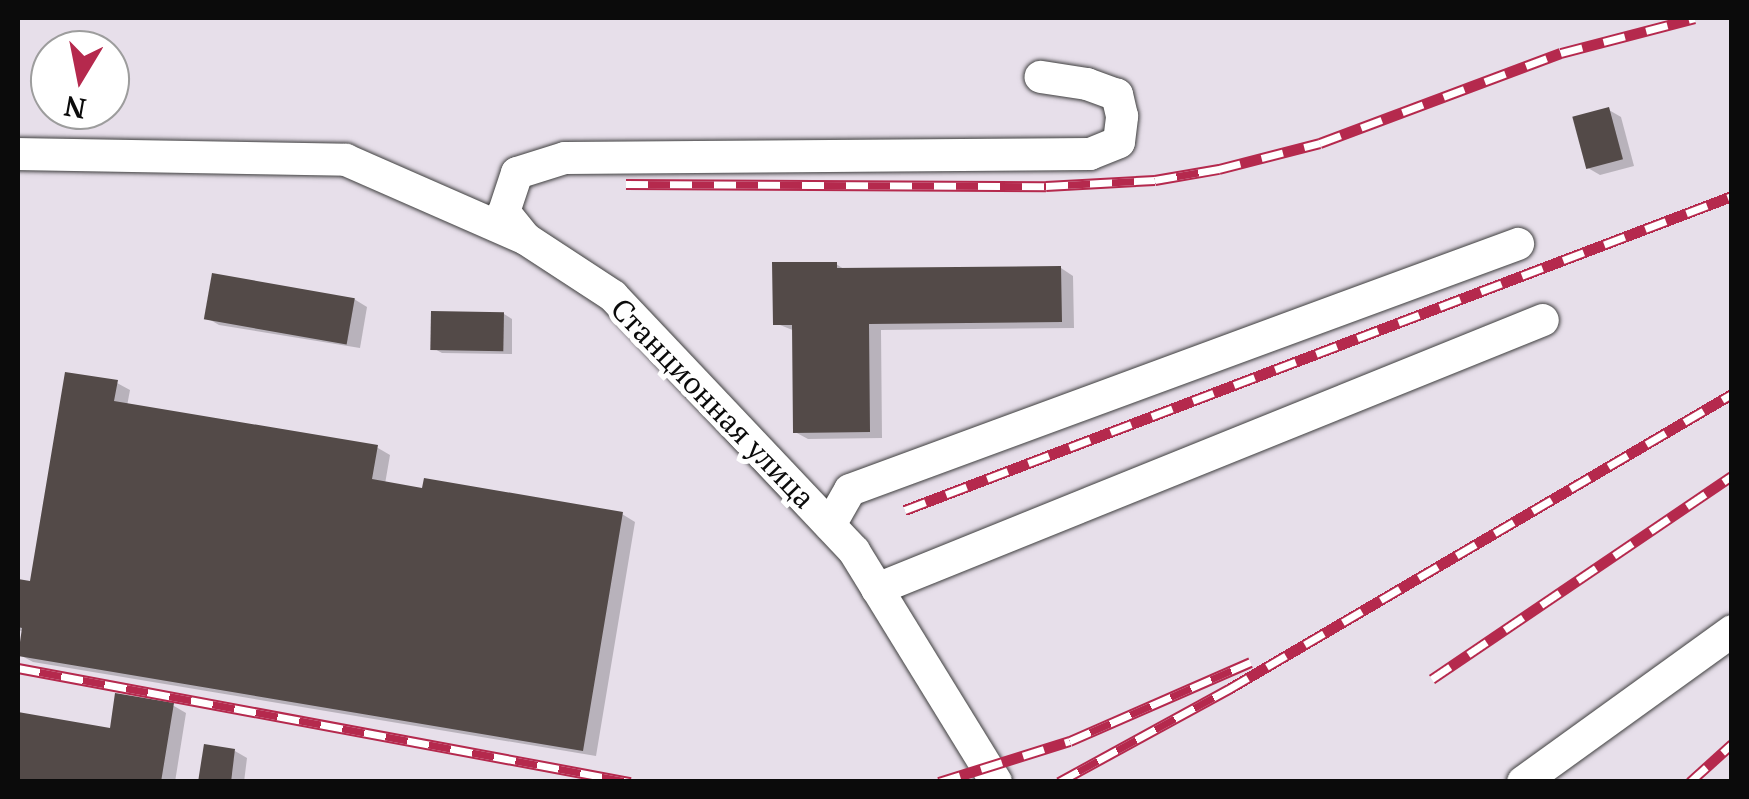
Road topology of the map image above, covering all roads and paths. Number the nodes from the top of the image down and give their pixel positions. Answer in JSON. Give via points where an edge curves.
{"nodes":[{"id":1,"x":1041,"y":78,"type":"dead end"},
{"id":2,"x":18,"y":154,"type":"edge"},
{"id":3,"x":526,"y":238,"type":"junction"},
{"id":4,"x":1518,"y":244,"type":"dead end"},
{"id":5,"x":1544,"y":320,"type":"dead end"},
{"id":6,"x":830,"y":525,"type":"junction"},
{"id":7,"x":877,"y":589,"type":"junction"},
{"id":8,"x":1732,"y":631,"type":"edge"},
{"id":9,"x":996,"y":782,"type":"edge"},
{"id":10,"x":1523,"y":782,"type":"edge"}],
"edges":[{"from":1,"to":3,"type":"street","via":[[1117,95],[1119,142],[1090,154],[565,158],[518,172],[504,212]]},
{"from":2,"to":3,"type":"street","name":"Станционная улица","via":[[346,160]]},
{"from":3,"to":6,"type":"street","name":"Станционная улица","via":[[613,296]]},
{"from":4,"to":6,"type":"street","via":[[850,490]]},
{"from":5,"to":7,"type":"street"},
{"from":6,"to":7,"type":"street","name":"Станционная улица"},
{"from":7,"to":9,"type":"street","name":"Станционная улица"},
{"from":8,"to":10,"type":"street"}]}
